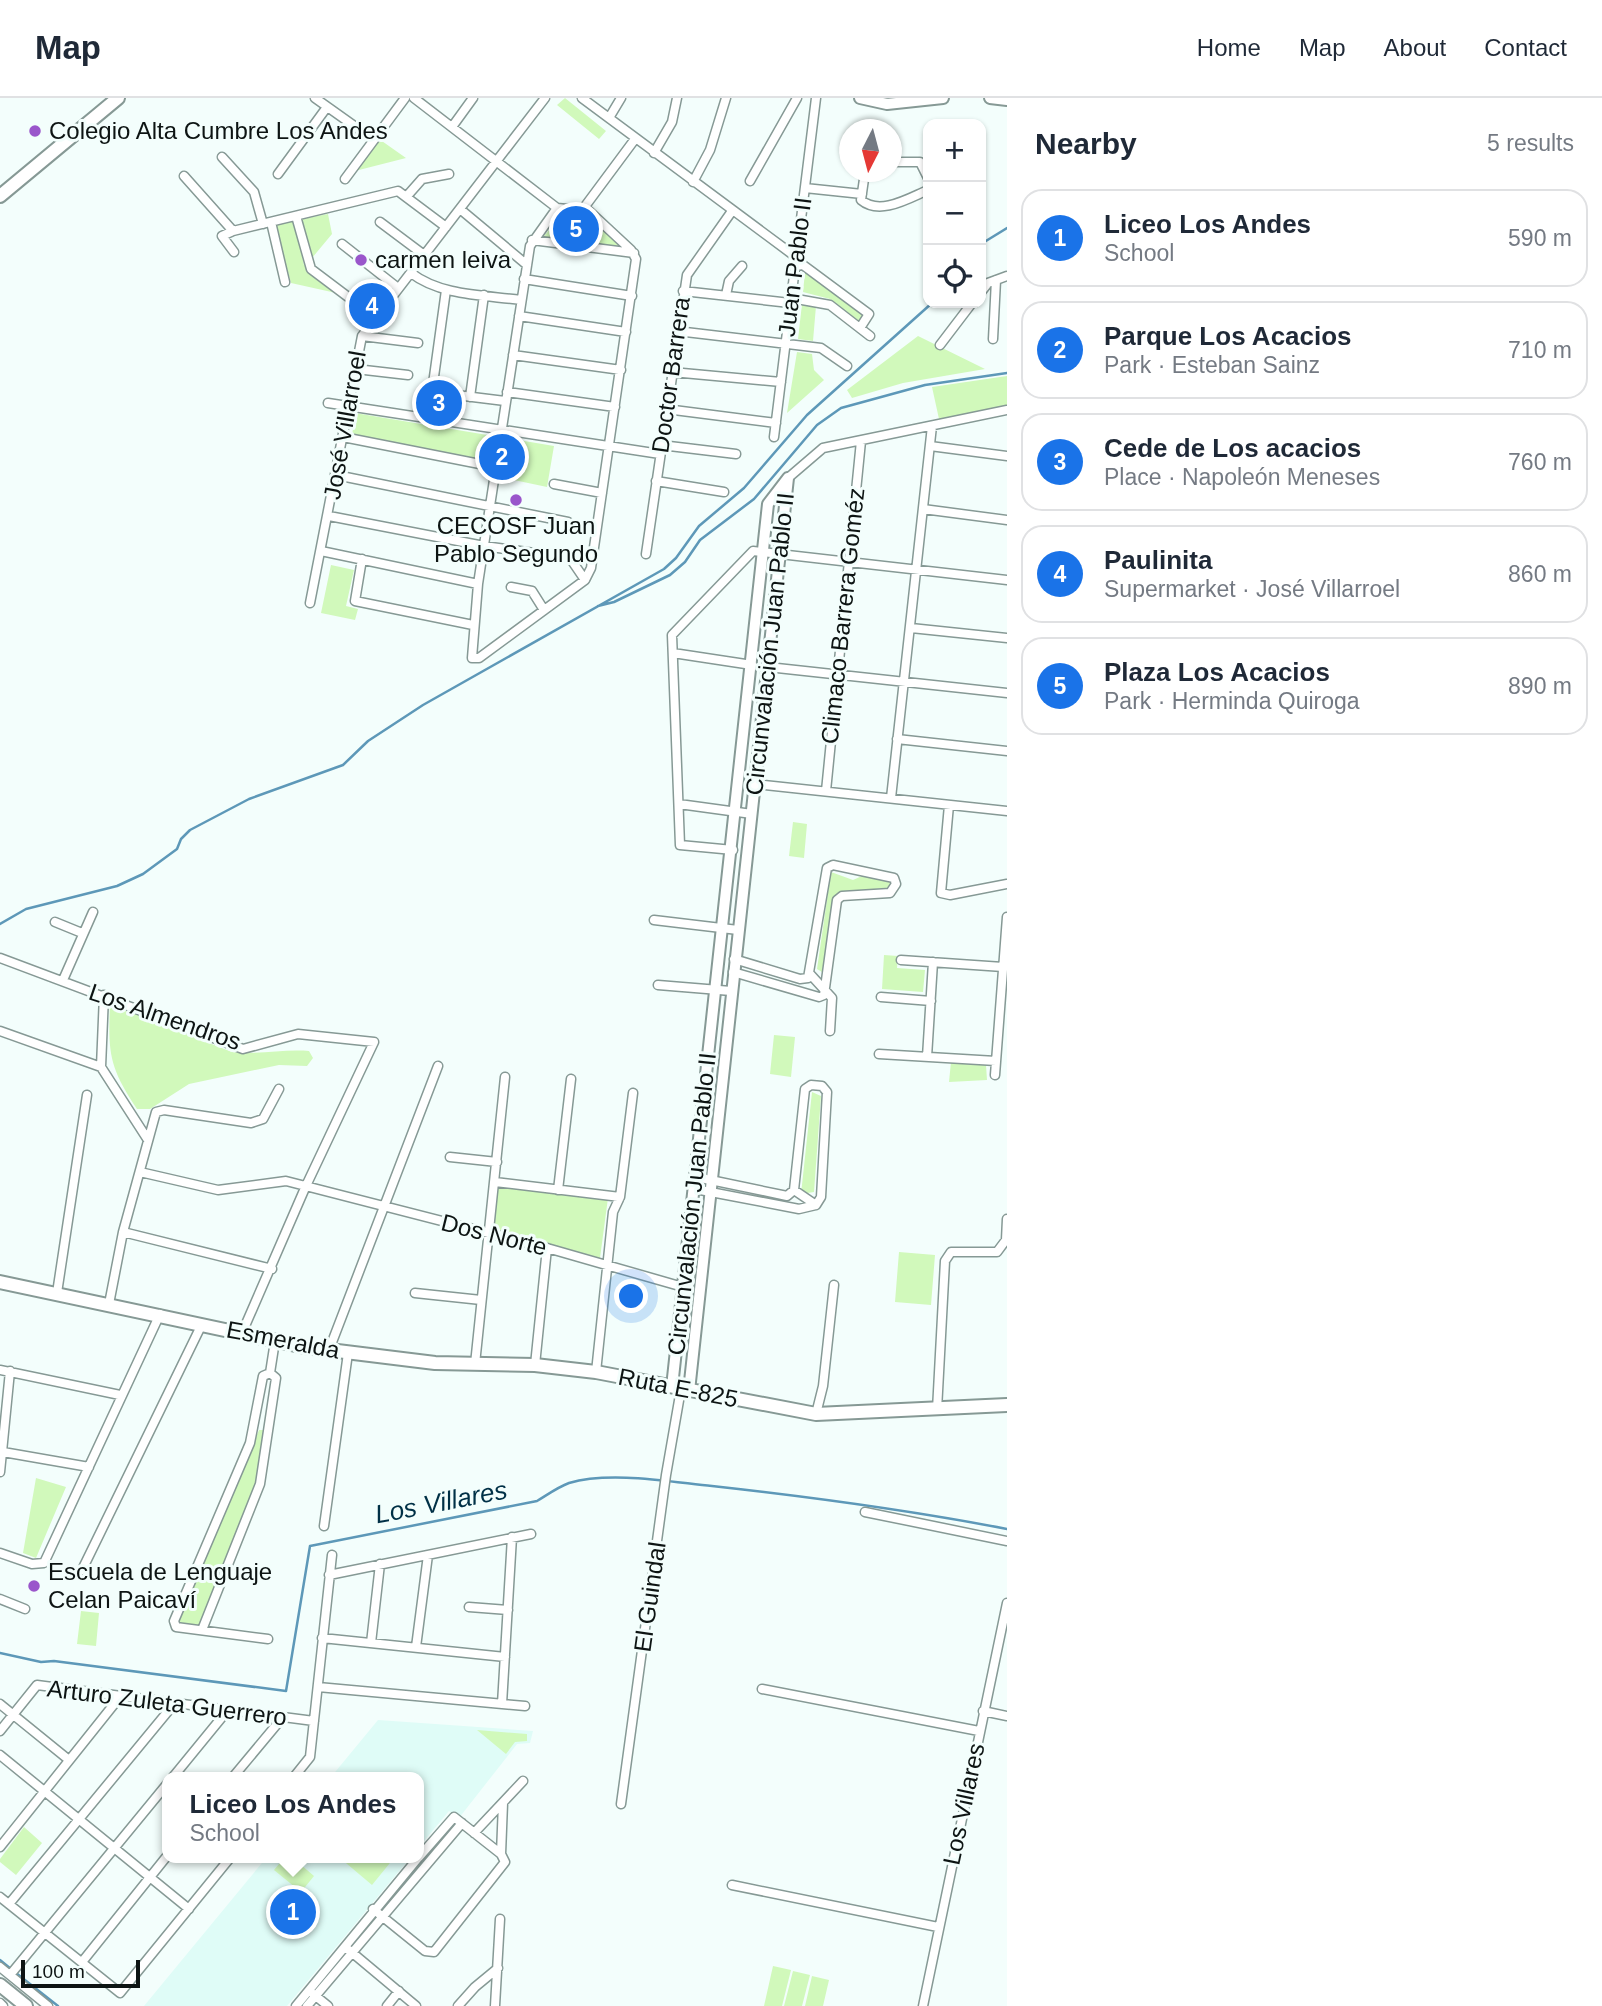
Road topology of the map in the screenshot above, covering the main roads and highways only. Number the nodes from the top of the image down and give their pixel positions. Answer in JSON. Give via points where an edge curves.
{"nodes":[{"id":1,"x":118,"y":98,"type":"edge"},
{"id":2,"x":0,"y":196,"type":"edge"},
{"id":3,"x":0,"y":1282,"type":"edge"},
{"id":4,"x":569,"y":1369,"type":"joint"},
{"id":5,"x":1007,"y":1405,"type":"edge"},
{"id":6,"x":0,"y":1985,"type":"edge"},
{"id":7,"x":26,"y":2006,"type":"edge"}],
"edges":[{"from":1,"to":2,"type":"main road"},
{"from":3,"to":4,"type":"main road","name":"Esmeralda","via":[[348,1353]]},
{"from":4,"to":5,"type":"main road","name":"Ruta E-825","via":[[816,1415]]},
{"from":6,"to":7,"type":"main road"}]}
